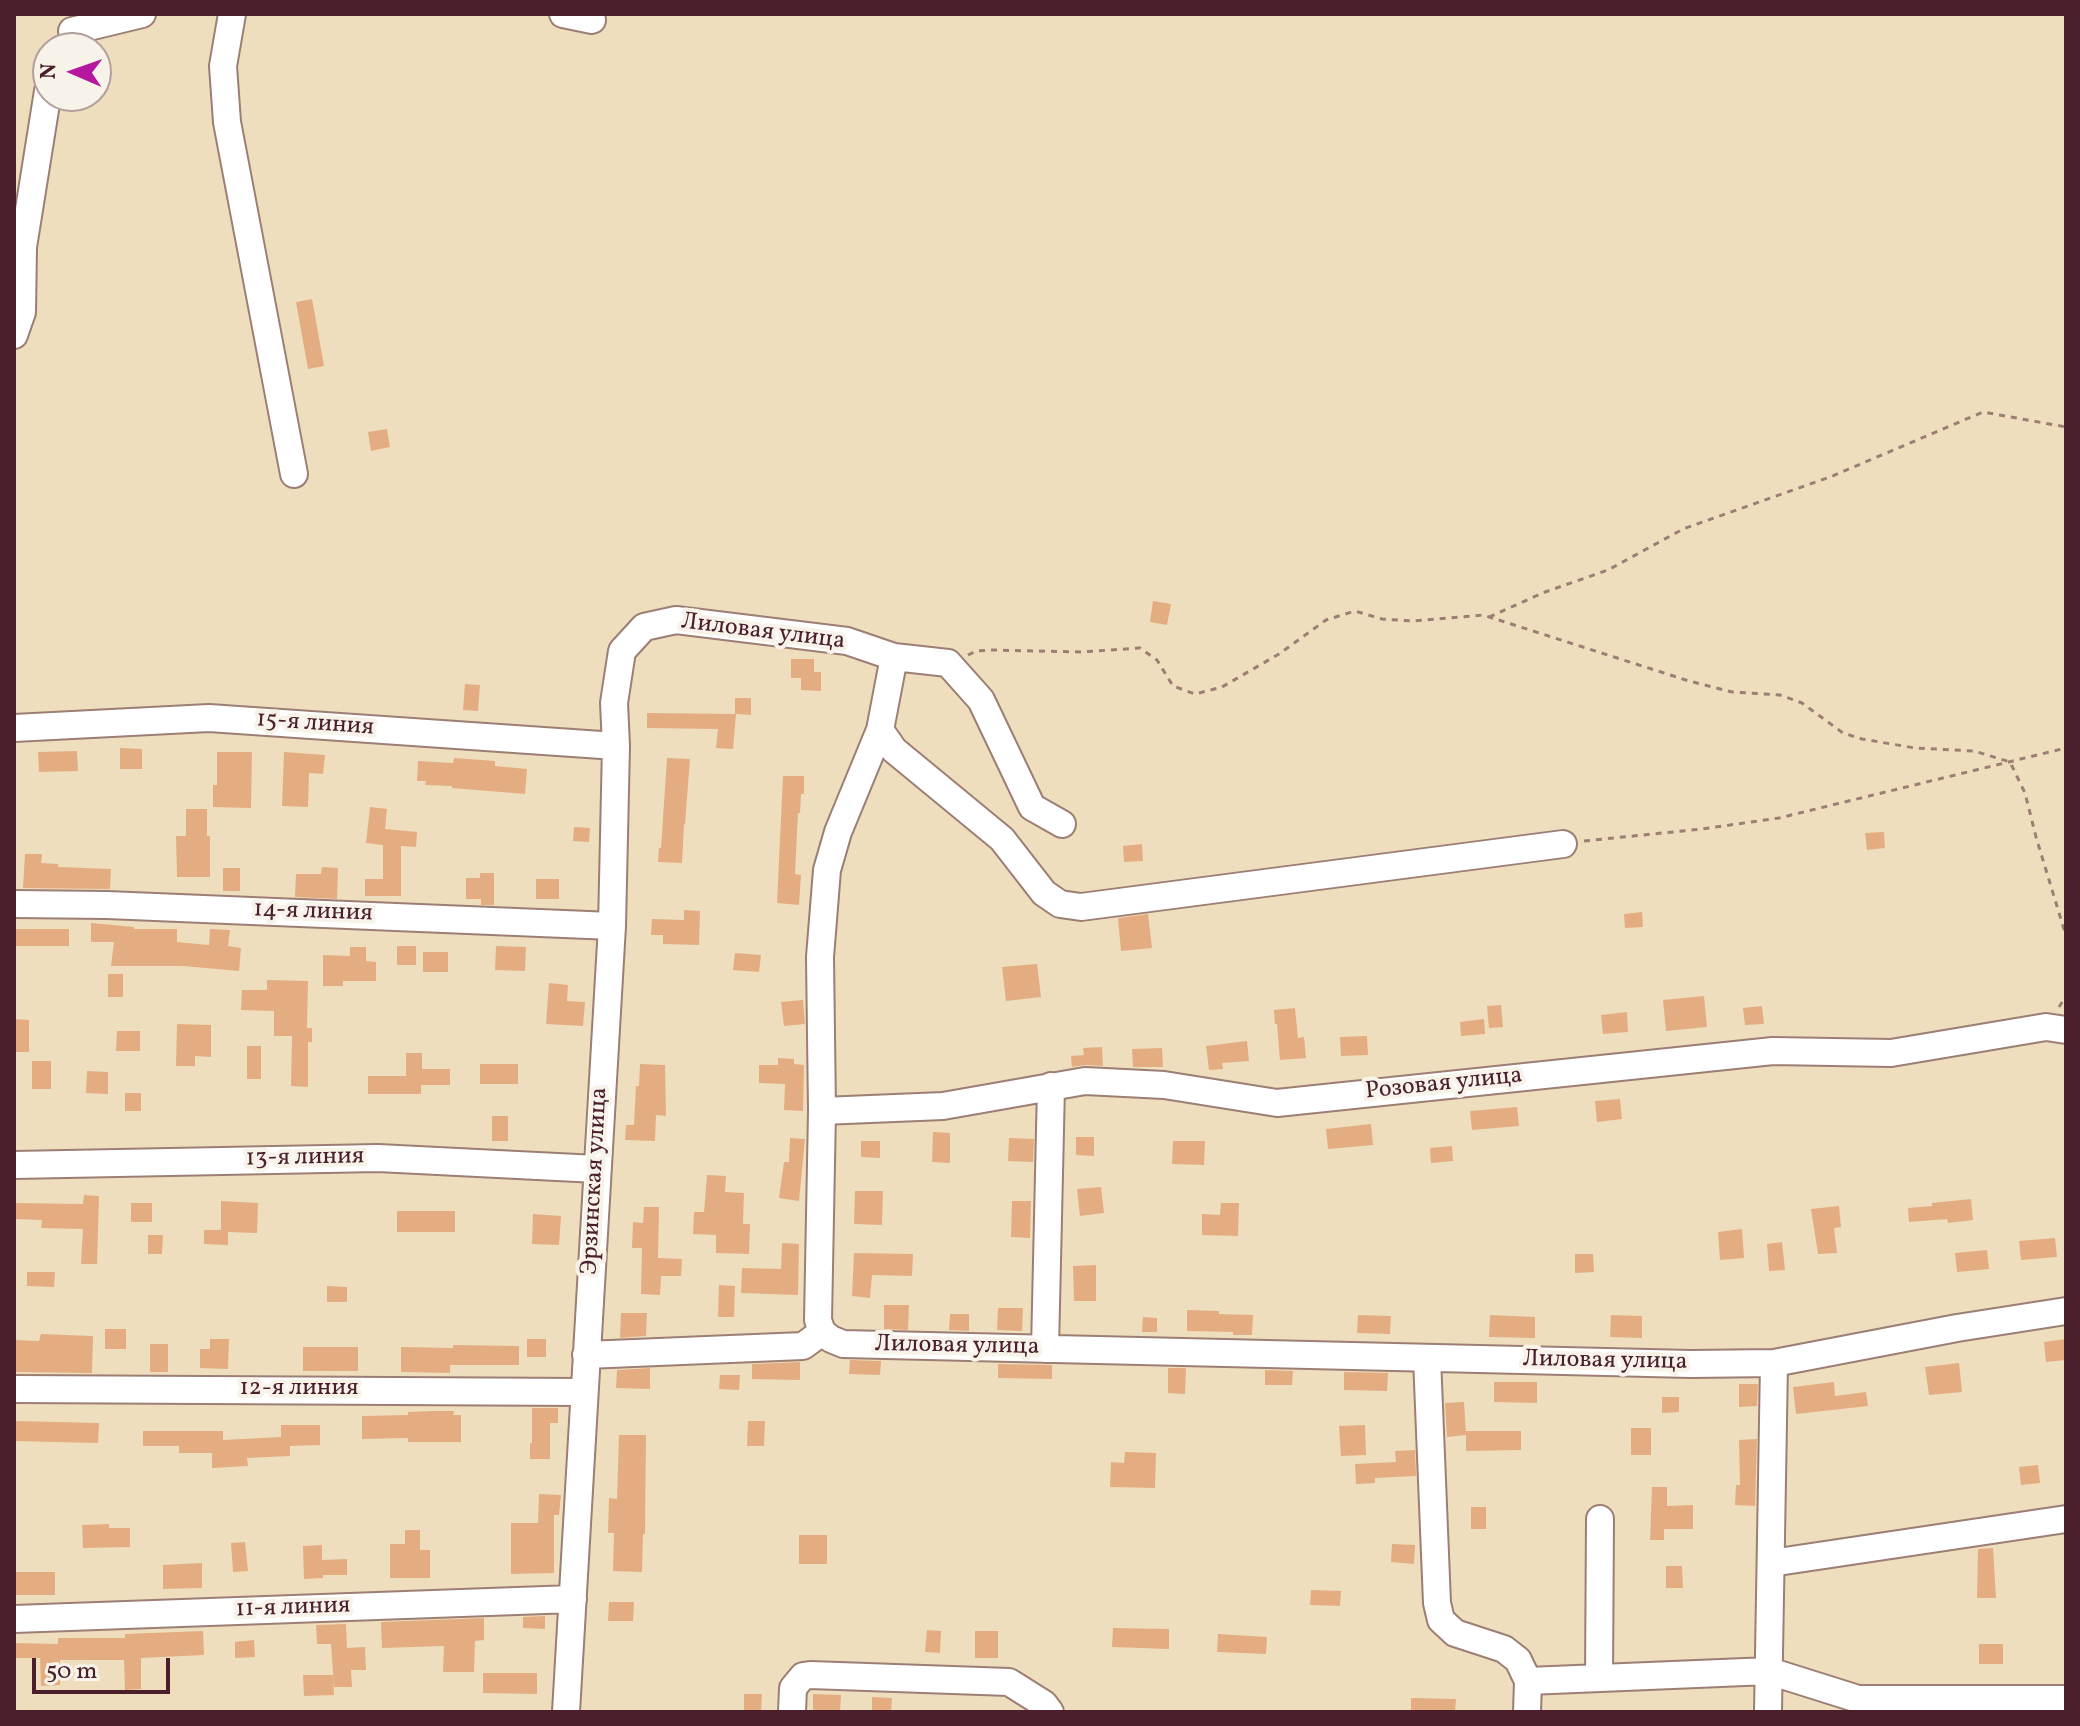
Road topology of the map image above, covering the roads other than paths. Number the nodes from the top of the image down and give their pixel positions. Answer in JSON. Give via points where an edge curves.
{"nodes":[{"id":1,"x":142,"y":14,"type":"edge"},
{"id":2,"x":232,"y":14,"type":"edge"},
{"id":3,"x":563,"y":14,"type":"edge"},
{"id":4,"x":592,"y":20,"type":"dead end"},
{"id":5,"x":72,"y":31,"type":"edge"},
{"id":6,"x":45,"y":112,"type":"edge"},
{"id":7,"x":14,"y":335,"type":"edge"},
{"id":8,"x":294,"y":474,"type":"dead end"},
{"id":9,"x":622,"y":651,"type":"joint"},
{"id":10,"x":894,"y":657,"type":"junction"},
{"id":11,"x":14,"y":728,"type":"edge"},
{"id":12,"x":880,"y":730,"type":"junction"},
{"id":13,"x":616,"y":746,"type":"junction"},
{"id":14,"x":1032,"y":807,"type":"junction"},
{"id":15,"x":1062,"y":824,"type":"dead end"},
{"id":16,"x":1002,"y":839,"type":"junction"},
{"id":17,"x":1563,"y":844,"type":"road end"},
{"id":18,"x":14,"y":904,"type":"edge"},
{"id":19,"x":612,"y":926,"type":"junction"},
{"id":20,"x":2066,"y":1030,"type":"edge"},
{"id":21,"x":1051,"y":1086,"type":"junction"},
{"id":22,"x":822,"y":1111,"type":"junction"},
{"id":23,"x":14,"y":1165,"type":"edge"},
{"id":24,"x":597,"y":1169,"type":"junction"},
{"id":25,"x":2066,"y":1311,"type":"edge"},
{"id":26,"x":822,"y":1332,"type":"junction"},
{"id":27,"x":1045,"y":1349,"type":"junction"},
{"id":28,"x":586,"y":1355,"type":"junction"},
{"id":29,"x":1427,"y":1358,"type":"junction"},
{"id":30,"x":1774,"y":1363,"type":"junction"},
{"id":31,"x":14,"y":1389,"type":"edge"},
{"id":32,"x":584,"y":1392,"type":"junction"},
{"id":33,"x":1600,"y":1519,"type":"dead end"},
{"id":34,"x":2066,"y":1519,"type":"edge"},
{"id":35,"x":1771,"y":1563,"type":"junction"},
{"id":36,"x":573,"y":1599,"type":"junction"},
{"id":37,"x":14,"y":1619,"type":"edge"},
{"id":38,"x":1769,"y":1671,"type":"junction"},
{"id":39,"x":1599,"y":1678,"type":"junction"},
{"id":40,"x":1528,"y":1681,"type":"junction"},
{"id":41,"x":2066,"y":1699,"type":"edge"},
{"id":42,"x":566,"y":1712,"type":"edge"},
{"id":43,"x":792,"y":1712,"type":"edge"},
{"id":44,"x":1050,"y":1712,"type":"edge"},
{"id":45,"x":1527,"y":1712,"type":"edge"},
{"id":46,"x":1768,"y":1712,"type":"edge"}],
"edges":[{"from":1,"to":5,"type":"street"},
{"from":2,"to":8,"type":"street","via":[[223,66],[227,122]]},
{"from":3,"to":4,"type":"street"},
{"from":6,"to":7,"type":"street","via":[[23,247],[22,312]]},
{"from":9,"to":10,"type":"street","name":"Лиловая улица","via":[[644,627],[676,620],[847,641]]},
{"from":9,"to":13,"type":"street","name":"Эрзинская улица","via":[[614,703]]},
{"from":10,"to":12,"type":"street"},
{"from":10,"to":14,"type":"street","name":"Лиловая улица","via":[[948,663],[981,700]]},
{"from":11,"to":13,"type":"street","name":"15-я линия","via":[[209,718]]},
{"from":12,"to":16,"type":"street","via":[[894,750]]},
{"from":12,"to":22,"type":"street","via":[[827,870],[820,957]]},
{"from":13,"to":19,"type":"street","name":"Эрзинская улица"},
{"from":14,"to":15,"type":"street"},
{"from":14,"to":16,"type":"street"},
{"from":16,"to":17,"type":"street","via":[[1044,893],[1060,904],[1081,907]]},
{"from":18,"to":19,"type":"street","name":"14-я линия"},
{"from":19,"to":24,"type":"street","name":"Эрзинская улица"},
{"from":20,"to":21,"type":"street","name":"Розовая улица","via":[[2046,1027],[1891,1053],[1773,1051],[1277,1103],[1164,1085],[1085,1081]]},
{"from":21,"to":22,"type":"street","name":"Розовая улица","via":[[943,1106]]},
{"from":21,"to":27,"type":"street"},
{"from":22,"to":26,"type":"street"},
{"from":23,"to":24,"type":"street","name":"13-я линия","via":[[378,1158]]},
{"from":24,"to":28,"type":"street","name":"Эрзинская улица"},
{"from":25,"to":30,"type":"street","name":"Лиловая улица"},
{"from":26,"to":27,"type":"street","name":"Лиловая улица","via":[[843,1344]]},
{"from":26,"to":28,"type":"street","via":[[803,1346]]},
{"from":27,"to":29,"type":"street","name":"Лиловая улица"},
{"from":28,"to":32,"type":"street","name":"Эрзинская улица"},
{"from":29,"to":30,"type":"street","name":"Лиловая улица"},
{"from":29,"to":40,"type":"street","via":[[1441,1620],[1455,1633],[1504,1649],[1518,1660]]},
{"from":30,"to":35,"type":"street"},
{"from":31,"to":32,"type":"street","name":"12-я линия"},
{"from":32,"to":36,"type":"street","name":"Эрзинская улица"},
{"from":33,"to":39,"type":"street"},
{"from":34,"to":35,"type":"street"},
{"from":35,"to":38,"type":"street"},
{"from":36,"to":37,"type":"street","name":"11-я линия"},
{"from":36,"to":42,"type":"street","name":"Эрзинская улица"},
{"from":38,"to":39,"type":"street"},
{"from":38,"to":41,"type":"street","via":[[1858,1699]]},
{"from":38,"to":46,"type":"street"},
{"from":39,"to":40,"type":"street"},
{"from":40,"to":45,"type":"street"},
{"from":43,"to":44,"type":"street","via":[[793,1688],[810,1675],[1009,1682]]}]}
